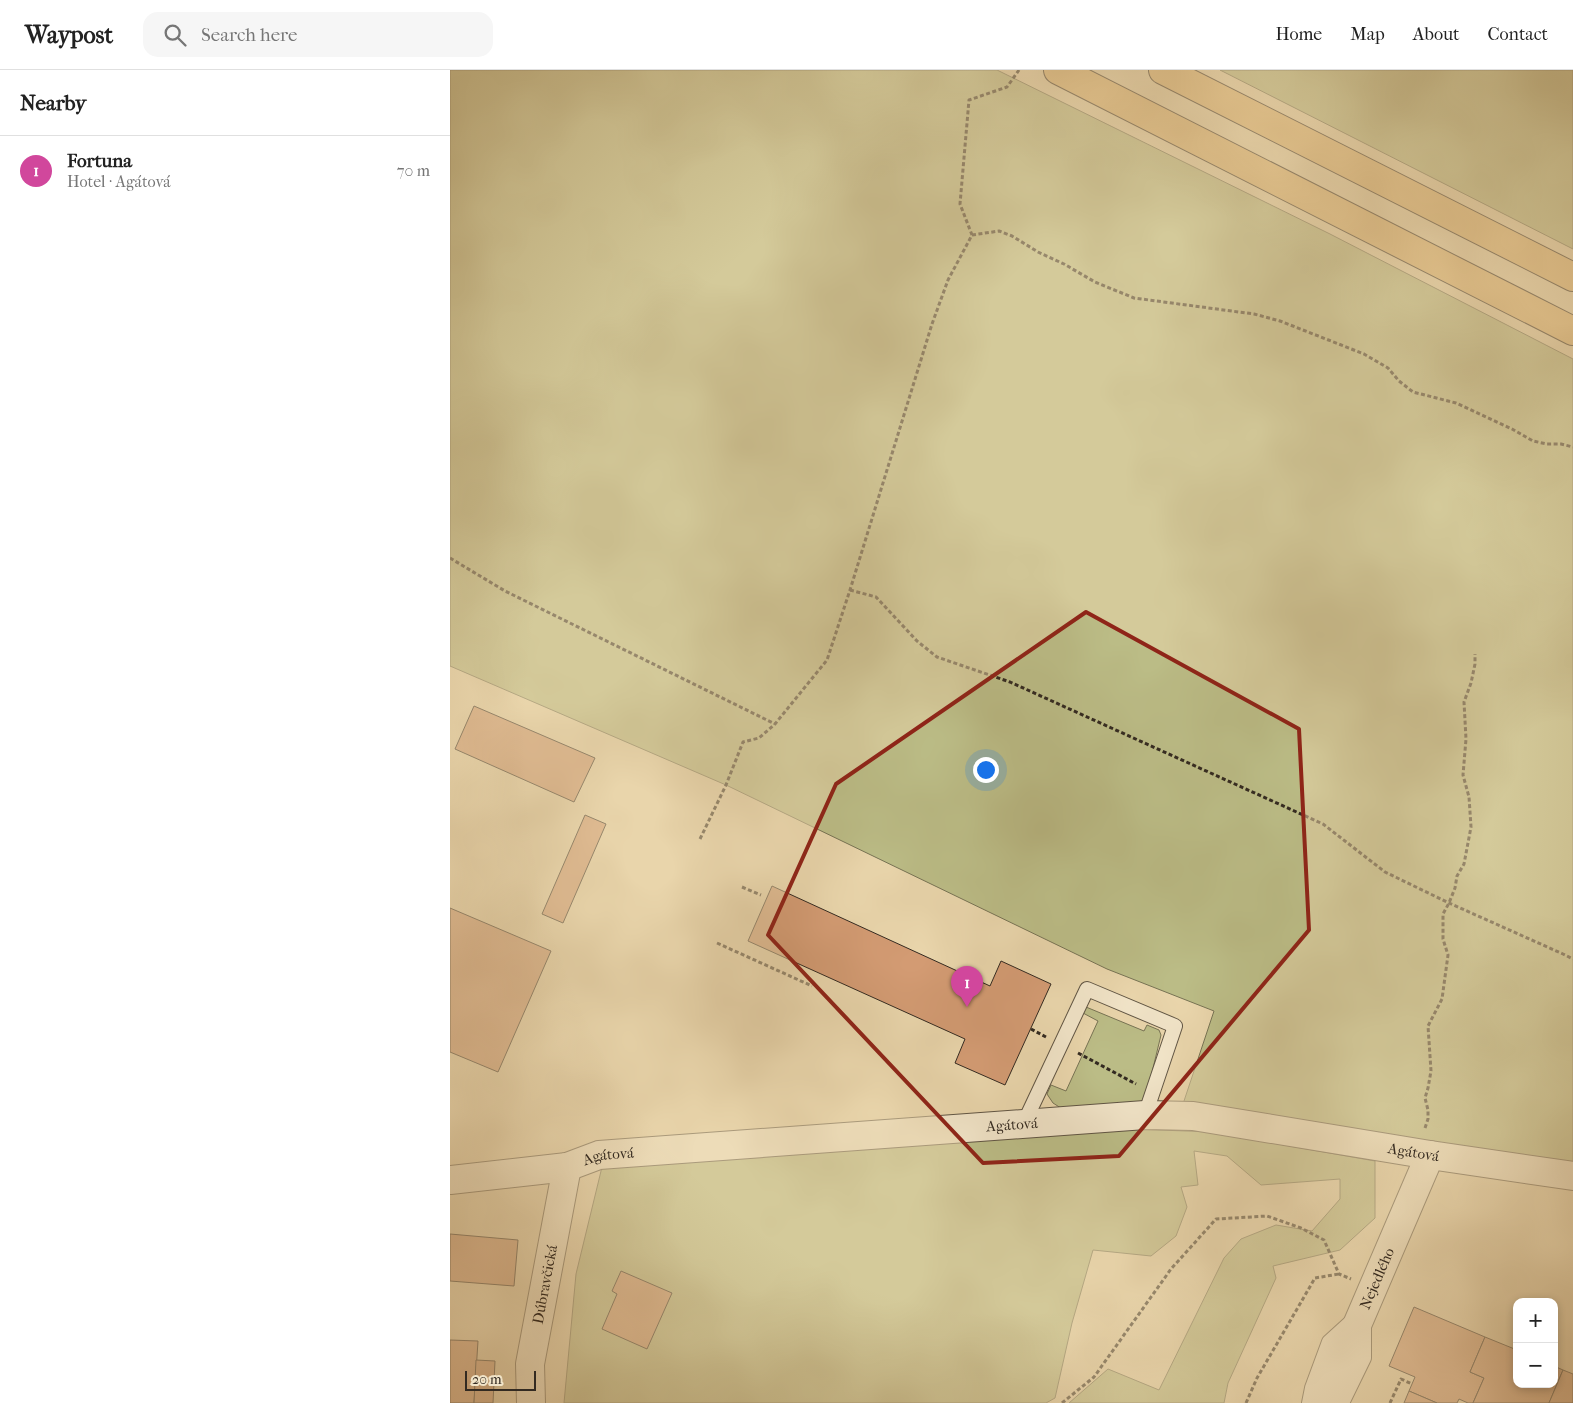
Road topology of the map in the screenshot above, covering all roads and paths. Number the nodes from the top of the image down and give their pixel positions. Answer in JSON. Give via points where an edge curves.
{"nodes":[{"id":1,"x":1018,"y":70,"type":"edge"},
{"id":2,"x":1058,"y":70,"type":"edge"},
{"id":3,"x":1163,"y":70,"type":"edge"},
{"id":4,"x":972,"y":235,"type":"junction"},
{"id":5,"x":1573,"y":277,"type":"edge"},
{"id":6,"x":1573,"y":331,"type":"edge"},
{"id":7,"x":1573,"y":447,"type":"edge"},
{"id":8,"x":450,"y":558,"type":"edge"},
{"id":9,"x":850,"y":590,"type":"junction"},
{"id":10,"x":1475,"y":654,"type":"dead end"},
{"id":11,"x":775,"y":724,"type":"junction"},
{"id":12,"x":700,"y":839,"type":"dead end"},
{"id":13,"x":742,"y":887,"type":"dead end"},
{"id":14,"x":761,"y":895,"type":"dead end"},
{"id":15,"x":1450,"y":903,"type":"junction"},
{"id":16,"x":717,"y":943,"type":"dead end"},
{"id":17,"x":1573,"y":959,"type":"edge"},
{"id":18,"x":812,"y":986,"type":"dead end"},
{"id":19,"x":1031,"y":1029,"type":"dead end"},
{"id":20,"x":1060,"y":1044,"type":"junction"},
{"id":21,"x":1149,"y":1104,"type":"junction"},
{"id":22,"x":1024,"y":1123,"type":"junction"},
{"id":23,"x":1430,"y":1155,"type":"junction"},
{"id":24,"x":567,"y":1167,"type":"junction"},
{"id":25,"x":1573,"y":1176,"type":"edge"},
{"id":26,"x":450,"y":1180,"type":"edge"},
{"id":27,"x":1339,"y":1274,"type":"junction"},
{"id":28,"x":1369,"y":1299,"type":"junction"},
{"id":29,"x":1412,"y":1384,"type":"dead end"},
{"id":30,"x":530,"y":1403,"type":"edge"},
{"id":31,"x":1062,"y":1403,"type":"edge"},
{"id":32,"x":1246,"y":1403,"type":"edge"},
{"id":33,"x":1309,"y":1403,"type":"edge"},
{"id":34,"x":1325,"y":1403,"type":"edge"},
{"id":35,"x":1342,"y":1403,"type":"edge"},
{"id":36,"x":1390,"y":1403,"type":"edge"}],
"edges":[{"from":1,"to":4,"type":"path","via":[[1007,88],[969,100],[960,204]]},
{"from":2,"to":6,"type":"highway"},
{"from":3,"to":5,"type":"highway"},
{"from":4,"to":7,"type":"path","via":[[999,231],[1012,236],[1095,282],[1134,298],[1254,314],[1280,321],[1364,354],[1388,368],[1413,392],[1456,403],[1533,441]]},
{"from":4,"to":9,"type":"path","via":[[948,280],[932,324]]},
{"from":8,"to":11,"type":"path","via":[[505,591]]},
{"from":9,"to":11,"type":"path","via":[[827,660]]},
{"from":9,"to":15,"type":"path","via":[[876,597],[917,641],[937,657],[1010,682],[1323,824],[1385,872]]},
{"from":10,"to":15,"type":"path","via":[[1471,683],[1464,702],[1466,739],[1463,775],[1469,797],[1471,828],[1464,864],[1456,876]]},
{"from":11,"to":12,"type":"path","via":[[759,738],[743,742]]},
{"from":13,"to":14,"type":"path"},
{"from":15,"to":17,"type":"path"},
{"from":15,"to":23,"type":"path","via":[[1443,914],[1443,939],[1448,955],[1442,999],[1428,1026],[1431,1071],[1425,1098],[1428,1119],[1424,1136]]},
{"from":16,"to":18,"type":"path"},
{"from":19,"to":20,"type":"path"},
{"from":20,"to":21,"type":"path"},
{"from":20,"to":21,"type":"lane","via":[[1087,989],[1176,1026]]},
{"from":20,"to":22,"type":"lane"},
{"from":21,"to":22,"type":"street","name":"Agátová"},
{"from":21,"to":23,"type":"street","name":"Agátová","via":[[1193,1116]]},
{"from":22,"to":24,"type":"street","name":"Agátová","via":[[598,1155]]},
{"from":23,"to":25,"type":"street","name":"Agátová"},
{"from":23,"to":28,"type":"street","name":"Nejedlého"},
{"from":24,"to":26,"type":"street","name":"Agátová"},
{"from":24,"to":30,"type":"street","name":"Dúbravčická","via":[[530,1364]]},
{"from":27,"to":28,"type":"path"},
{"from":27,"to":31,"type":"path","via":[[1324,1240],[1301,1228],[1267,1216],[1216,1219],[1171,1269],[1094,1377]]},
{"from":27,"to":32,"type":"path","via":[[1315,1278]]},
{"from":28,"to":33,"type":"lane","via":[[1329,1342]]},
{"from":28,"to":34,"type":"street","name":"Nejedlého"},
{"from":28,"to":35,"type":"lane","via":[[1364,1358]]},
{"from":29,"to":36,"type":"path","via":[[1401,1380]]}]}
